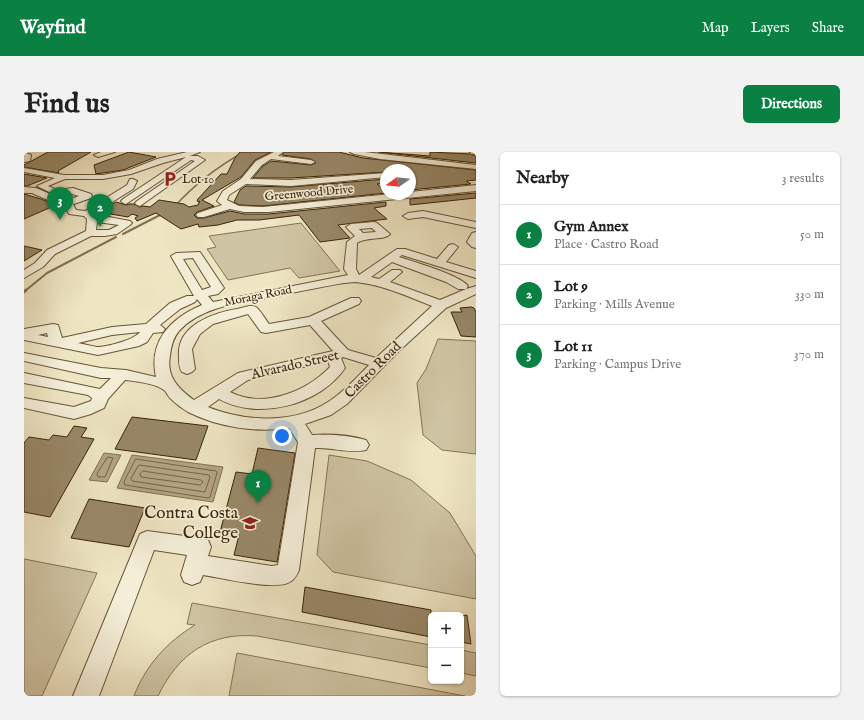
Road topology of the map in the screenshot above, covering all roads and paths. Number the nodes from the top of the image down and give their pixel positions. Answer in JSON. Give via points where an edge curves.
{"nodes":[{"id":1,"x":110,"y":152,"type":"edge"},
{"id":2,"x":196,"y":152,"type":"edge"},
{"id":3,"x":278,"y":152,"type":"edge"},
{"id":4,"x":354,"y":152,"type":"edge"},
{"id":5,"x":156,"y":153,"type":"dead end"},
{"id":6,"x":24,"y":154,"type":"edge"},
{"id":7,"x":98,"y":155,"type":"dead end"},
{"id":8,"x":270,"y":156,"type":"junction"},
{"id":9,"x":174,"y":157,"type":"junction"},
{"id":10,"x":24,"y":160,"type":"edge"},
{"id":11,"x":310,"y":162,"type":"dead end"},
{"id":12,"x":421,"y":162,"type":"junction"},
{"id":13,"x":476,"y":167,"type":"edge"},
{"id":14,"x":416,"y":169,"type":"dead end"},
{"id":15,"x":24,"y":170,"type":"edge"},
{"id":16,"x":123,"y":174,"type":"junction"},
{"id":17,"x":380,"y":176,"type":"edge"},
{"id":18,"x":64,"y":177,"type":"junction"},
{"id":19,"x":150,"y":178,"type":"junction"},
{"id":20,"x":244,"y":181,"type":"junction"},
{"id":21,"x":170,"y":183,"type":"junction"},
{"id":22,"x":183,"y":185,"type":"dead end"},
{"id":23,"x":476,"y":188,"type":"edge"},
{"id":24,"x":24,"y":190,"type":"edge"},
{"id":25,"x":56,"y":193,"type":"dead end"},
{"id":26,"x":111,"y":199,"type":"junction"},
{"id":27,"x":126,"y":201,"type":"junction"},
{"id":28,"x":229,"y":206,"type":"junction"},
{"id":29,"x":202,"y":214,"type":"dead end"},
{"id":30,"x":408,"y":216,"type":"dead end"},
{"id":31,"x":91,"y":224,"type":"junction"},
{"id":32,"x":476,"y":225,"type":"edge"},
{"id":33,"x":476,"y":235,"type":"edge"},
{"id":34,"x":361,"y":236,"type":"dead end"},
{"id":35,"x":476,"y":245,"type":"edge"},
{"id":36,"x":453,"y":247,"type":"dead end"},
{"id":37,"x":390,"y":258,"type":"junction"},
{"id":38,"x":439,"y":263,"type":"junction"},
{"id":39,"x":396,"y":272,"type":"dead end"},
{"id":40,"x":464,"y":272,"type":"junction"},
{"id":41,"x":24,"y":275,"type":"edge"},
{"id":42,"x":476,"y":276,"type":"edge"},
{"id":43,"x":359,"y":278,"type":"junction"},
{"id":44,"x":450,"y":279,"type":"junction"},
{"id":45,"x":381,"y":283,"type":"junction"},
{"id":46,"x":476,"y":285,"type":"edge"},
{"id":47,"x":462,"y":286,"type":"junction"},
{"id":48,"x":476,"y":290,"type":"edge"},
{"id":49,"x":355,"y":302,"type":"dead end"},
{"id":50,"x":444,"y":302,"type":"junction"},
{"id":51,"x":210,"y":306,"type":"junction"},
{"id":52,"x":313,"y":320,"type":"junction"},
{"id":53,"x":150,"y":327,"type":"junction"},
{"id":54,"x":172,"y":331,"type":"junction"},
{"id":55,"x":24,"y":333,"type":"edge"},
{"id":56,"x":24,"y":336,"type":"edge"},
{"id":57,"x":56,"y":343,"type":"junction"},
{"id":58,"x":338,"y":354,"type":"junction"},
{"id":59,"x":24,"y":357,"type":"edge"},
{"id":60,"x":379,"y":363,"type":"junction"},
{"id":61,"x":187,"y":369,"type":"dead end"},
{"id":62,"x":101,"y":373,"type":"junction"},
{"id":63,"x":24,"y":378,"type":"edge"},
{"id":64,"x":118,"y":380,"type":"junction"},
{"id":65,"x":167,"y":385,"type":"junction"},
{"id":66,"x":218,"y":392,"type":"junction"},
{"id":67,"x":101,"y":398,"type":"junction"},
{"id":68,"x":24,"y":403,"type":"edge"},
{"id":69,"x":194,"y":408,"type":"junction"},
{"id":70,"x":294,"y":421,"type":"junction"},
{"id":71,"x":307,"y":442,"type":"junction"},
{"id":72,"x":360,"y":445,"type":"dead end"},
{"id":73,"x":86,"y":696,"type":"edge"}],
"edges":[{"from":1,"to":7,"type":"street"},
{"from":2,"to":9,"type":"street"},
{"from":3,"to":8,"type":"street"},
{"from":4,"to":12,"type":"street"},
{"from":5,"to":9,"type":"street"},
{"from":6,"to":10,"type":"street","via":[[27,155]]},
{"from":8,"to":11,"type":"street"},
{"from":8,"to":20,"type":"street","via":[[259,162]]},
{"from":9,"to":16,"type":"street"},
{"from":12,"to":13,"type":"street"},
{"from":12,"to":14,"type":"street"},
{"from":15,"to":18,"type":"street"},
{"from":16,"to":18,"type":"street","via":[[106,180]]},
{"from":16,"to":26,"type":"street","via":[[131,178],[133,184]]},
{"from":17,"to":20,"type":"street","via":[[291,184]]},
{"from":18,"to":25,"type":"street","via":[[41,186]]},
{"from":19,"to":21,"type":"street"},
{"from":19,"to":21,"type":"street","via":[[189,158],[204,161]]},
{"from":19,"to":27,"type":"street"},
{"from":20,"to":28,"type":"street","via":[[222,197],[222,201]]},
{"from":21,"to":22,"type":"street"},
{"from":21,"to":27,"type":"street","via":[[143,208]]},
{"from":23,"to":28,"type":"street","name":"Greenwood Drive","via":[[269,209],[253,210]]},
{"from":24,"to":31,"type":"street","via":[[37,192],[70,206],[72,212]]},
{"from":26,"to":27,"type":"street"},
{"from":26,"to":31,"type":"street"},
{"from":28,"to":29,"type":"street"},
{"from":30,"to":32,"type":"street","via":[[423,214]]},
{"from":31,"to":31,"type":"street","via":[[108,233],[118,231],[127,223],[116,221]]},
{"from":31,"to":41,"type":"street"},
{"from":33,"to":35,"type":"street","via":[[472,242]]},
{"from":34,"to":43,"type":"street","via":[[352,242],[350,269]]},
{"from":36,"to":38,"type":"street"},
{"from":37,"to":38,"type":"street","via":[[402,251]]},
{"from":37,"to":43,"type":"street"},
{"from":37,"to":44,"type":"street"},
{"from":38,"to":40,"type":"street"},
{"from":39,"to":45,"type":"street"},
{"from":40,"to":42,"type":"street"},
{"from":40,"to":44,"type":"street","via":[[463,277]]},
{"from":43,"to":45,"type":"street","name":"Moraga Road"},
{"from":43,"to":51,"type":"street","name":"Moraga Road"},
{"from":44,"to":47,"type":"street"},
{"from":45,"to":50,"type":"street","name":"Moraga Road"},
{"from":46,"to":47,"type":"street"},
{"from":47,"to":50,"type":"street","name":"Castro Road","via":[[447,294]]},
{"from":48,"to":50,"type":"street","name":"Castro Road"},
{"from":49,"to":52,"type":"street"},
{"from":50,"to":60,"type":"street","name":"Castro Road"},
{"from":51,"to":53,"type":"street","via":[[195,297],[175,306]]},
{"from":51,"to":54,"type":"street","name":"Moraga Road","via":[[180,323]]},
{"from":52,"to":58,"type":"street"},
{"from":52,"to":61,"type":"street","via":[[266,328],[251,310],[208,321],[194,332],[185,349]]},
{"from":53,"to":54,"type":"street"},
{"from":53,"to":57,"type":"street","via":[[142,339],[134,343],[98,351]]},
{"from":54,"to":65,"type":"street","name":"Moraga Road","via":[[160,355],[161,369]]},
{"from":55,"to":57,"type":"street","via":[[53,328]]},
{"from":56,"to":57,"type":"street"},
{"from":58,"to":60,"type":"street","name":"Alvarado Street"},
{"from":58,"to":66,"type":"street","name":"Alvarado Street","via":[[243,376]]},
{"from":58,"to":66,"type":"street","via":[[338,368],[329,378],[317,387],[286,400],[239,402]]},
{"from":59,"to":62,"type":"street"},
{"from":60,"to":70,"type":"street","name":"Castro Road","via":[[342,402],[323,412]]},
{"from":62,"to":64,"type":"street","via":[[107,378]]},
{"from":62,"to":65,"type":"street","via":[[150,379]]},
{"from":63,"to":67,"type":"street","via":[[93,391]]},
{"from":64,"to":65,"type":"street","via":[[151,387]]},
{"from":64,"to":67,"type":"street"},
{"from":65,"to":69,"type":"street","name":"Moraga Road","via":[[178,397]]},
{"from":66,"to":69,"type":"street","name":"Alvarado Street"},
{"from":67,"to":68,"type":"street","via":[[98,404],[74,413]]},
{"from":69,"to":70,"type":"street","name":"Castro Road","via":[[218,418],[242,422],[270,424]]},
{"from":70,"to":71,"type":"street"},
{"from":71,"to":72,"type":"street"},
{"from":71,"to":73,"type":"street","via":[[288,570],[272,576],[194,570],[200,547],[147,540]]}]}
